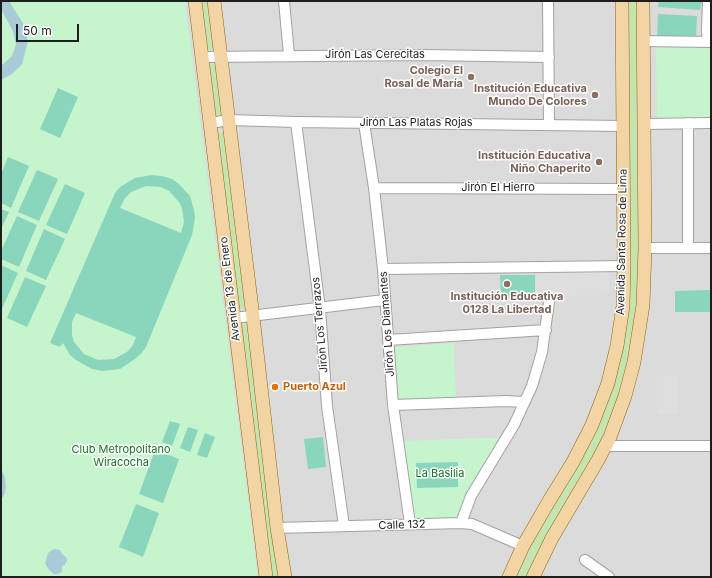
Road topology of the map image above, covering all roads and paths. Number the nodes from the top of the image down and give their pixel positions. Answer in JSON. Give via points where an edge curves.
{"nodes":[{"id":1,"x":195,"y":1,"type":"edge"},
{"id":2,"x":214,"y":1,"type":"edge"},
{"id":3,"x":284,"y":1,"type":"edge"},
{"id":4,"x":548,"y":1,"type":"edge"},
{"id":5,"x":622,"y":1,"type":"edge"},
{"id":6,"x":643,"y":1,"type":"edge"},
{"id":7,"x":708,"y":1,"type":"edge"},
{"id":8,"x":643,"y":41,"type":"junction"},
{"id":9,"x":710,"y":42,"type":"edge"},
{"id":10,"x":221,"y":56,"type":"junction"},
{"id":11,"x":289,"y":56,"type":"junction"},
{"id":12,"x":202,"y":57,"type":"junction"},
{"id":13,"x":548,"y":57,"type":"junction"},
{"id":14,"x":229,"y":120,"type":"junction"},
{"id":15,"x":296,"y":122,"type":"junction"},
{"id":16,"x":210,"y":123,"type":"junction"},
{"id":17,"x":364,"y":123,"type":"junction"},
{"id":18,"x":688,"y":123,"type":"junction"},
{"id":19,"x":711,"y":123,"type":"edge"},
{"id":20,"x":549,"y":124,"type":"junction"},
{"id":21,"x":644,"y":124,"type":"junction"},
{"id":22,"x":623,"y":126,"type":"junction"},
{"id":23,"x":374,"y":188,"type":"junction"},
{"id":24,"x":623,"y":189,"type":"junction"},
{"id":25,"x":645,"y":248,"type":"junction"},
{"id":26,"x":688,"y":248,"type":"junction"},
{"id":27,"x":711,"y":248,"type":"edge"},
{"id":28,"x":624,"y":266,"type":"junction"},
{"id":29,"x":383,"y":269,"type":"junction"},
{"id":30,"x":384,"y":300,"type":"junction"},
{"id":31,"x":549,"y":302,"type":"dead end"},
{"id":32,"x":320,"y":308,"type":"junction"},
{"id":33,"x":253,"y":317,"type":"junction"},
{"id":34,"x":234,"y":318,"type":"junction"},
{"id":35,"x":546,"y":330,"type":"junction"},
{"id":36,"x":388,"y":340,"type":"junction"},
{"id":37,"x":524,"y":402,"type":"junction"},
{"id":38,"x":393,"y":405,"type":"junction"},
{"id":39,"x":605,"y":446,"type":"junction"},
{"id":40,"x":711,"y":446,"type":"edge"},
{"id":41,"x":410,"y":524,"type":"junction"},
{"id":42,"x":461,"y":524,"type":"junction"},
{"id":43,"x":344,"y":526,"type":"junction"},
{"id":44,"x":277,"y":528,"type":"junction"},
{"id":45,"x":523,"y":546,"type":"junction"},
{"id":46,"x":585,"y":560,"type":"dead end"},
{"id":47,"x":266,"y":577,"type":"edge"},
{"id":48,"x":284,"y":577,"type":"edge"},
{"id":49,"x":509,"y":577,"type":"edge"},
{"id":50,"x":533,"y":577,"type":"edge"},
{"id":51,"x":609,"y":577,"type":"edge"}],
"edges":[{"from":1,"to":12,"type":"main road","name":"Avenida 13 de Enero"},
{"from":2,"to":10,"type":"main road","name":"Avenida 13 de Enero"},
{"from":3,"to":11,"type":"street"},
{"from":4,"to":13,"type":"street"},
{"from":5,"to":22,"type":"main road","name":"Avenida Santa Rosa de Lima"},
{"from":6,"to":8,"type":"main road","name":"Avenida Santa Rosa de Lima"},
{"from":7,"to":9,"type":"street","via":[[706,30]]},
{"from":8,"to":9,"type":"street"},
{"from":8,"to":21,"type":"main road","name":"Avenida Santa Rosa de Lima"},
{"from":10,"to":11,"type":"street","name":"Jirón Las Cerecitas"},
{"from":10,"to":12,"type":"street","name":"Jirón Las Cerecitas"},
{"from":10,"to":14,"type":"main road","name":"Avenida 13 de Enero"},
{"from":11,"to":13,"type":"street","name":"Jirón Las Cerecitas"},
{"from":12,"to":16,"type":"main road","name":"Avenida 13 de Enero"},
{"from":13,"to":20,"type":"street"},
{"from":14,"to":15,"type":"street","name":"Jirón Las Platas Rojas"},
{"from":14,"to":16,"type":"street","name":"Jirón Las Platas Rojas"},
{"from":14,"to":33,"type":"main road","name":"Avenida 13 de Enero"},
{"from":15,"to":17,"type":"street","name":"Jirón Las Platas Rojas"},
{"from":15,"to":32,"type":"street","name":"Jirón Los Terrazos"},
{"from":16,"to":34,"type":"main road","name":"Avenida 13 de Enero"},
{"from":17,"to":20,"type":"street","name":"Jirón Las Platas Rojas"},
{"from":17,"to":23,"type":"street","name":"Jirón Los Diamantes"},
{"from":18,"to":19,"type":"street"},
{"from":18,"to":21,"type":"street"},
{"from":18,"to":26,"type":"street"},
{"from":20,"to":22,"type":"street","name":"Jirón Las Platas Rojas"},
{"from":21,"to":25,"type":"main road","name":"Avenida Santa Rosa de Lima"},
{"from":22,"to":24,"type":"main road","name":"Avenida Santa Rosa de Lima"},
{"from":23,"to":24,"type":"street","name":"Jirón El Hierro"},
{"from":23,"to":29,"type":"street","name":"Jirón Los Diamantes"},
{"from":24,"to":28,"type":"main road","name":"Avenida Santa Rosa de Lima"},
{"from":25,"to":26,"type":"street"},
{"from":25,"to":39,"type":"main road","name":"Avenida Santa Rosa de Lima","via":[[643,305],[634,362],[619,412]]},
{"from":26,"to":27,"type":"street"},
{"from":28,"to":29,"type":"street"},
{"from":28,"to":45,"type":"main road","name":"Avenida Santa Rosa de Lima","via":[[621,327],[601,403],[584,443]]},
{"from":29,"to":30,"type":"street","name":"Jirón Los Diamantes"},
{"from":30,"to":32,"type":"street"},
{"from":30,"to":36,"type":"street","name":"Jirón Los Diamantes"},
{"from":31,"to":35,"type":"street"},
{"from":32,"to":33,"type":"street"},
{"from":32,"to":43,"type":"street","name":"Jirón Los Terrazos","via":[[327,406]]},
{"from":33,"to":34,"type":"street"},
{"from":33,"to":44,"type":"main road","name":"Avenida 13 de Enero"},
{"from":34,"to":47,"type":"main road","name":"Avenida 13 de Enero"},
{"from":35,"to":36,"type":"street"},
{"from":35,"to":37,"type":"street","via":[[538,368]]},
{"from":36,"to":38,"type":"street","name":"Jirón Los Diamantes"},
{"from":37,"to":38,"type":"street"},
{"from":37,"to":42,"type":"street","via":[[514,425],[471,496]]},
{"from":38,"to":41,"type":"street","name":"Jirón Los Diamantes"},
{"from":39,"to":40,"type":"street"},
{"from":39,"to":50,"type":"main road","name":"Avenida Santa Rosa de Lima","via":[[552,538]]},
{"from":41,"to":42,"type":"street","name":"Calle 132"},
{"from":41,"to":43,"type":"street","name":"Calle 132"},
{"from":42,"to":45,"type":"street","name":"Calle 132","via":[[472,524]]},
{"from":43,"to":44,"type":"street","name":"Calle 132"},
{"from":44,"to":48,"type":"main road","name":"Avenida 13 de Enero"},
{"from":45,"to":49,"type":"main road","name":"Avenida Santa Rosa de Lima"},
{"from":46,"to":51,"type":"street"}]}
